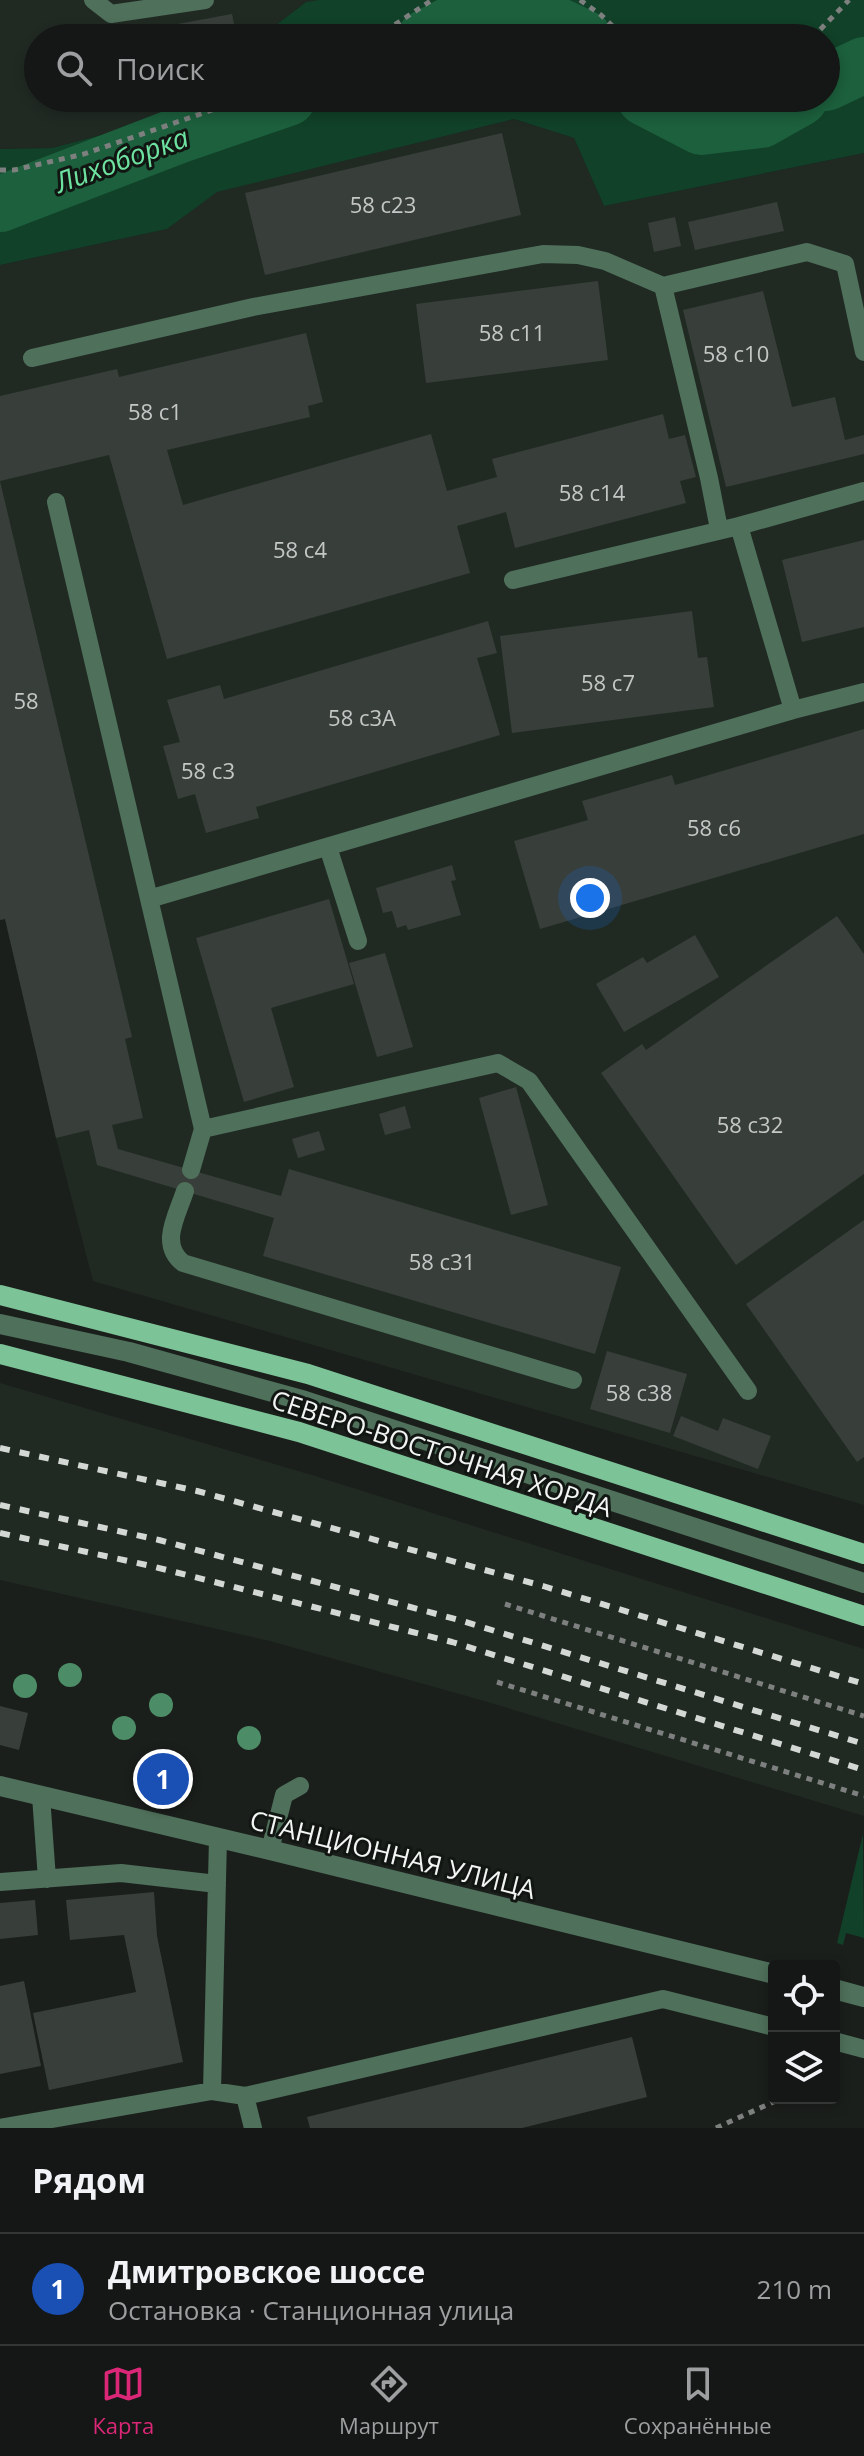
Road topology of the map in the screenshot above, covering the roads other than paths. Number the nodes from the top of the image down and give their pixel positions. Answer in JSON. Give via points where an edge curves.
{"nodes":[{"id":1,"x":93,"y":0,"type":"edge"},
{"id":2,"x":205,"y":0,"type":"edge"},
{"id":3,"x":663,"y":286,"type":"junction"},
{"id":4,"x":864,"y":352,"type":"edge"},
{"id":5,"x":32,"y":358,"type":"dead end"},
{"id":6,"x":864,"y":491,"type":"edge"},
{"id":7,"x":56,"y":502,"type":"dead end"},
{"id":8,"x":739,"y":526,"type":"junction"},
{"id":9,"x":719,"y":529,"type":"junction"},
{"id":10,"x":513,"y":580,"type":"dead end"},
{"id":11,"x":864,"y":692,"type":"edge"},
{"id":12,"x":793,"y":710,"type":"junction"},
{"id":13,"x":328,"y":847,"type":"junction"},
{"id":14,"x":149,"y":899,"type":"junction"},
{"id":15,"x":358,"y":941,"type":"dead end"},
{"id":16,"x":203,"y":1129,"type":"junction"},
{"id":17,"x":191,"y":1170,"type":"dead end"},
{"id":18,"x":185,"y":1191,"type":"dead end"},
{"id":19,"x":0,"y":1295,"type":"edge"},
{"id":20,"x":0,"y":1324,"type":"edge"},
{"id":21,"x":0,"y":1354,"type":"edge"},
{"id":22,"x":573,"y":1380,"type":"dead end"},
{"id":23,"x":748,"y":1391,"type":"dead end"},
{"id":24,"x":864,"y":1554,"type":"edge"},
{"id":25,"x":864,"y":1583,"type":"edge"},
{"id":26,"x":864,"y":1616,"type":"edge"},
{"id":27,"x":0,"y":1786,"type":"edge"},
{"id":28,"x":300,"y":1786,"type":"dead end"},
{"id":29,"x":41,"y":1796,"type":"junction"},
{"id":30,"x":218,"y":1838,"type":"junction"},
{"id":31,"x":270,"y":1850,"type":"junction"},
{"id":32,"x":47,"y":1879,"type":"junction"},
{"id":33,"x":0,"y":1882,"type":"edge"},
{"id":34,"x":217,"y":1884,"type":"junction"},
{"id":35,"x":768,"y":1973,"type":"edge"},
{"id":36,"x":840,"y":1991,"type":"edge"},
{"id":37,"x":864,"y":1997,"type":"edge"},
{"id":38,"x":768,"y":2025,"type":"edge"},
{"id":39,"x":840,"y":2043,"type":"edge"},
{"id":40,"x":864,"y":2049,"type":"edge"},
{"id":41,"x":212,"y":2091,"type":"junction"},
{"id":42,"x":245,"y":2096,"type":"junction"},
{"id":43,"x":0,"y":2128,"type":"edge"},
{"id":44,"x":253,"y":2128,"type":"edge"}],
"edges":[{"from":1,"to":2,"type":"lane","via":[[111,14]]},
{"from":3,"to":4,"type":"lane","via":[[807,252],[845,264]]},
{"from":3,"to":5,"type":"lane","via":[[605,261],[543,254],[253,307]]},
{"from":3,"to":9,"type":"lane"},
{"from":6,"to":8,"type":"lane"},
{"from":7,"to":14,"type":"lane"},
{"from":8,"to":9,"type":"lane"},
{"from":8,"to":12,"type":"lane"},
{"from":9,"to":10,"type":"lane"},
{"from":11,"to":12,"type":"lane"},
{"from":12,"to":13,"type":"lane"},
{"from":13,"to":14,"type":"lane"},
{"from":13,"to":15,"type":"lane"},
{"from":14,"to":16,"type":"lane"},
{"from":16,"to":17,"type":"lane"},
{"from":16,"to":23,"type":"lane","via":[[498,1063],[529,1081]]},
{"from":18,"to":22,"type":"lane","via":[[170,1248],[183,1263]]},
{"from":19,"to":24,"type":"main road","name":"СЕВЕРО-ВОСТОЧНАЯ ХОРДА","via":[[308,1374]]},
{"from":20,"to":25,"type":"street","via":[[129,1352],[305,1401]]},
{"from":21,"to":26,"type":"main road","name":"СЕВЕРО-ВОСТОЧНАЯ ХОРДА","via":[[299,1432]]},
{"from":27,"to":29,"type":"street","name":"СТАНЦИОННАЯ УЛИЦА"},
{"from":28,"to":31,"type":"lane","via":[[284,1795]]},
{"from":29,"to":30,"type":"street","name":"СТАНЦИОННАЯ УЛИЦА"},
{"from":29,"to":32,"type":"lane"},
{"from":30,"to":31,"type":"street","name":"СТАНЦИОННАЯ УЛИЦА"},
{"from":30,"to":34,"type":"lane"},
{"from":31,"to":35,"type":"street","name":"СТАНЦИОННАЯ УЛИЦА"},
{"from":32,"to":33,"type":"lane"},
{"from":32,"to":34,"type":"lane","via":[[121,1873]]},
{"from":34,"to":41,"type":"lane"},
{"from":36,"to":37,"type":"street"},
{"from":38,"to":42,"type":"lane","via":[[663,1999]]},
{"from":39,"to":40,"type":"lane"},
{"from":41,"to":42,"type":"lane"},
{"from":41,"to":43,"type":"lane"},
{"from":42,"to":44,"type":"lane"}]}
